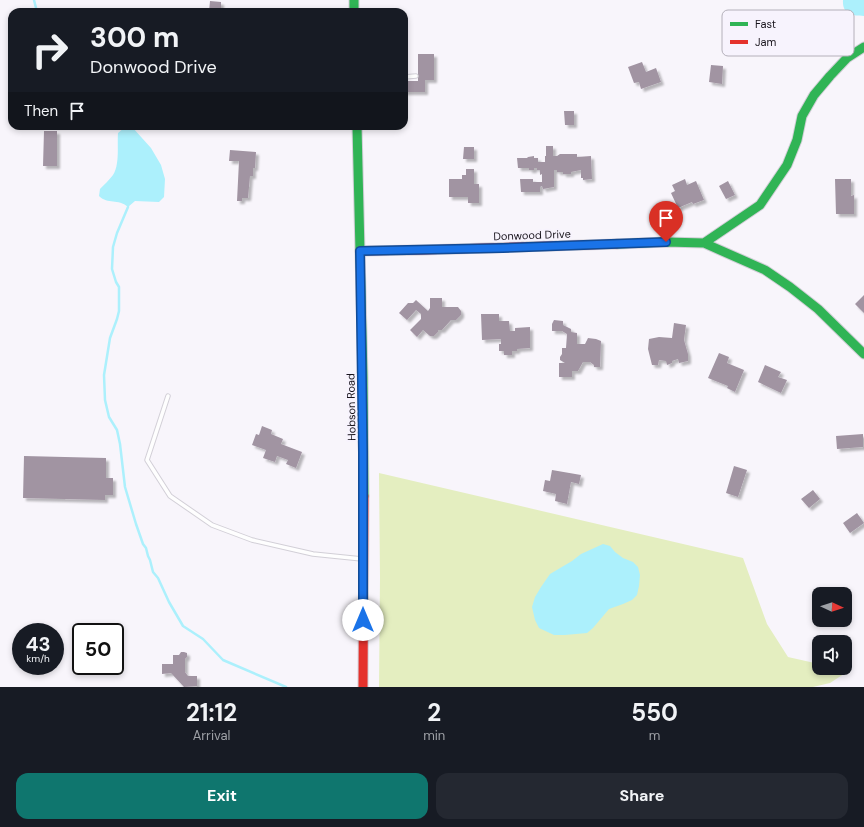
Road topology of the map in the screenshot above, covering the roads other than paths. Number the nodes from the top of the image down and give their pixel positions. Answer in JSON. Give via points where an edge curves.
{"nodes":[{"id":1,"x":864,"y":47,"type":"edge"},
{"id":2,"x":854,"y":53,"type":"edge"},
{"id":3,"x":850,"y":56,"type":"edge"},
{"id":4,"x":416,"y":76,"type":"dead end"},
{"id":5,"x":408,"y":77,"type":"edge"},
{"id":6,"x":357,"y":130,"type":"edge"},
{"id":7,"x":704,"y":243,"type":"junction"},
{"id":8,"x":360,"y":251,"type":"junction"},
{"id":9,"x":864,"y":354,"type":"edge"},
{"id":10,"x":168,"y":396,"type":"dead end"},
{"id":11,"x":363,"y":559,"type":"junction"},
{"id":12,"x":363,"y":687,"type":"edge"}],
"edges":[{"from":1,"to":2,"type":"street"},
{"from":3,"to":7,"type":"street","via":[[814,95],[802,116],[797,140],[787,164],[760,204]]},
{"from":4,"to":5,"type":"lane"},
{"from":6,"to":8,"type":"street","name":"Hobson Road"},
{"from":7,"to":8,"type":"street","name":"Donwood Drive"},
{"from":7,"to":9,"type":"street","via":[[776,277],[818,310]]},
{"from":8,"to":11,"type":"street","name":"Hobson Road"},
{"from":10,"to":11,"type":"lane","via":[[147,460],[170,496],[212,525],[252,540],[313,554]]},
{"from":11,"to":12,"type":"street","name":"Hobson Road"}]}
